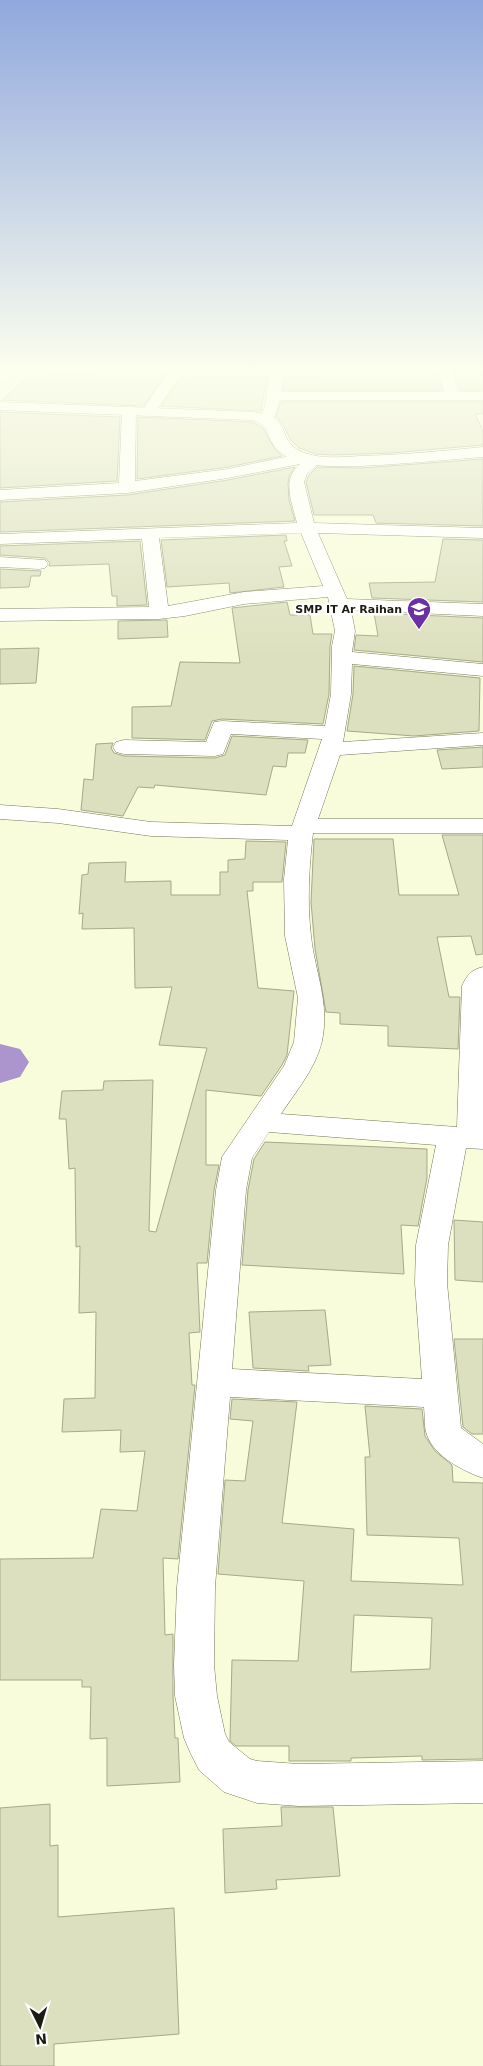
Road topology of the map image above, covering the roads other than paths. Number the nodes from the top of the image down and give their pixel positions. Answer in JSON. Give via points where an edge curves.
{"nodes":[{"id":1,"x":128,"y":466,"type":"edge"},
{"id":2,"x":272,"y":466,"type":"edge"},
{"id":3,"x":304,"y":466,"type":"edge"},
{"id":4,"x":127,"y":488,"type":"junction"},
{"id":5,"x":0,"y":495,"type":"edge"},
{"id":6,"x":307,"y":528,"type":"junction"},
{"id":7,"x":483,"y":533,"type":"edge"},
{"id":8,"x":150,"y":534,"type":"junction"},
{"id":9,"x":0,"y":539,"type":"edge"},
{"id":10,"x":0,"y":562,"type":"edge"},
{"id":11,"x":39,"y":564,"type":"dead end"},
{"id":12,"x":337,"y":598,"type":"junction"},
{"id":13,"x":483,"y":610,"type":"edge"},
{"id":14,"x":159,"y":614,"type":"junction"},
{"id":15,"x":0,"y":615,"type":"edge"},
{"id":16,"x":342,"y":657,"type":"junction"},
{"id":17,"x":483,"y":670,"type":"edge"},
{"id":18,"x":483,"y":739,"type":"edge"},
{"id":19,"x":332,"y":741,"type":"junction"},
{"id":20,"x":124,"y":747,"type":"dead end"},
{"id":21,"x":0,"y":812,"type":"edge"},
{"id":22,"x":483,"y":826,"type":"edge"},
{"id":23,"x":303,"y":830,"type":"junction"},
{"id":24,"x":483,"y":975,"type":"edge"},
{"id":25,"x":263,"y":1122,"type":"junction"},
{"id":26,"x":469,"y":1138,"type":"edge"},
{"id":27,"x":213,"y":1382,"type":"junction"},
{"id":28,"x":441,"y":1394,"type":"junction"},
{"id":29,"x":483,"y":1463,"type":"edge"},
{"id":30,"x":483,"y":1782,"type":"edge"}],
"edges":[{"from":1,"to":4,"type":"street"},
{"from":2,"to":4,"type":"street"},
{"from":3,"to":6,"type":"street","via":[[296,482]]},
{"from":4,"to":5,"type":"street"},
{"from":6,"to":7,"type":"street"},
{"from":6,"to":8,"type":"street"},
{"from":6,"to":12,"type":"street"},
{"from":8,"to":9,"type":"street"},
{"from":8,"to":14,"type":"street"},
{"from":10,"to":11,"type":"street"},
{"from":12,"to":13,"type":"street"},
{"from":12,"to":14,"type":"street","via":[[244,598]]},
{"from":12,"to":16,"type":"street","via":[[345,631]]},
{"from":14,"to":15,"type":"street"},
{"from":16,"to":17,"type":"street"},
{"from":16,"to":19,"type":"street","via":[[341,694]]},
{"from":18,"to":19,"type":"street"},
{"from":19,"to":20,"type":"street","via":[[222,727],[215,749]]},
{"from":19,"to":23,"type":"street"},
{"from":21,"to":23,"type":"street","via":[[58,816],[151,829]]},
{"from":22,"to":23,"type":"street"},
{"from":23,"to":25,"type":"street","via":[[296,879],[298,936],[311,998],[308,1042],[298,1067]]},
{"from":24,"to":26,"type":"street","via":[[475,986]]},
{"from":25,"to":26,"type":"street"},
{"from":25,"to":27,"type":"street","via":[[237,1157]]},
{"from":26,"to":28,"type":"street","via":[[432,1245],[430,1283]]},
{"from":27,"to":28,"type":"street"},
{"from":27,"to":30,"type":"street","via":[[196,1587],[194,1664],[200,1718],[214,1756],[239,1777],[257,1782],[299,1785]]},
{"from":28,"to":29,"type":"street","via":[[444,1434],[454,1445]]}]}
